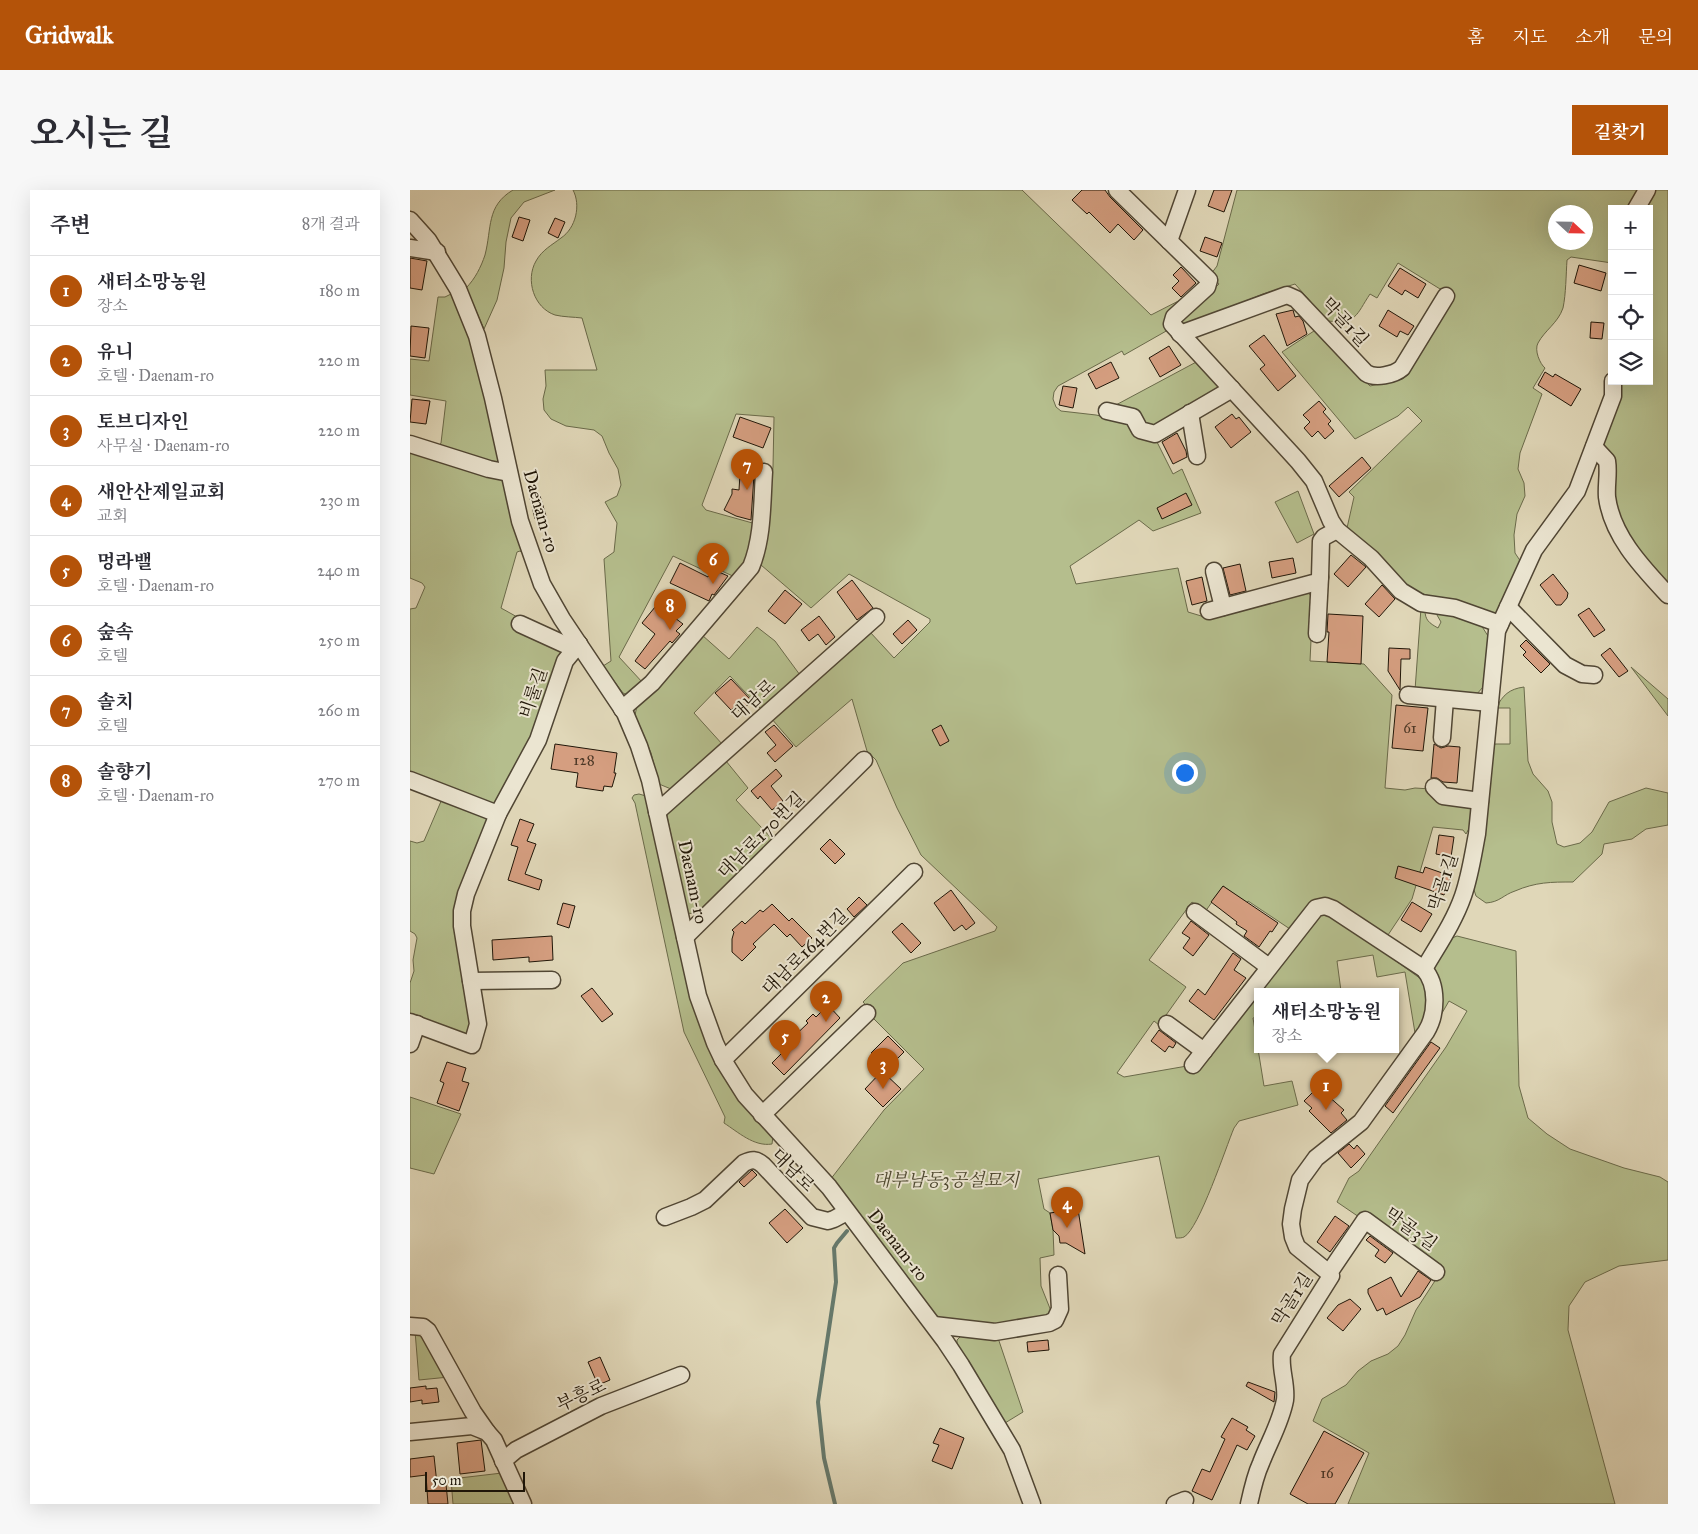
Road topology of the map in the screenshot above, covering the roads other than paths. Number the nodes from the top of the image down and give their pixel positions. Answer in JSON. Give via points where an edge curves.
{"nodes":[{"id":1,"x":1117,"y":190,"type":"edge"},
{"id":2,"x":1187,"y":190,"type":"edge"},
{"id":3,"x":1647,"y":190,"type":"edge"},
{"id":4,"x":1638,"y":205,"type":"edge"},
{"id":5,"x":410,"y":220,"type":"edge"},
{"id":6,"x":1168,"y":240,"type":"junction"},
{"id":7,"x":410,"y":248,"type":"edge"},
{"id":8,"x":436,"y":252,"type":"junction"},
{"id":9,"x":1446,"y":296,"type":"dead end"},
{"id":10,"x":1180,"y":334,"type":"junction"},
{"id":11,"x":1613,"y":385,"type":"edge"},
{"id":12,"x":1232,"y":389,"type":"junction"},
{"id":13,"x":1107,"y":412,"type":"dead end"},
{"id":14,"x":1190,"y":413,"type":"junction"},
{"id":15,"x":410,"y":444,"type":"edge"},
{"id":16,"x":1594,"y":447,"type":"junction"},
{"id":17,"x":1197,"y":456,"type":"dead end"},
{"id":18,"x":764,"y":472,"type":"dead end"},
{"id":19,"x":509,"y":473,"type":"junction"},
{"id":20,"x":1337,"y":530,"type":"junction"},
{"id":21,"x":1214,"y":571,"type":"dead end"},
{"id":22,"x":1320,"y":577,"type":"junction"},
{"id":23,"x":1668,"y":595,"type":"edge"},
{"id":24,"x":1508,"y":607,"type":"junction"},
{"id":25,"x":876,"y":617,"type":"dead end"},
{"id":26,"x":520,"y":624,"type":"dead end"},
{"id":27,"x":1500,"y":624,"type":"junction"},
{"id":28,"x":1317,"y":634,"type":"dead end"},
{"id":29,"x":579,"y":644,"type":"junction"},
{"id":30,"x":1594,"y":675,"type":"dead end"},
{"id":31,"x":1408,"y":696,"type":"dead end"},
{"id":32,"x":1445,"y":699,"type":"junction"},
{"id":33,"x":1490,"y":703,"type":"junction"},
{"id":34,"x":622,"y":709,"type":"junction"},
{"id":35,"x":1442,"y":738,"type":"dead end"},
{"id":36,"x":864,"y":760,"type":"dead end"},
{"id":37,"x":410,"y":780,"type":"edge"},
{"id":38,"x":1434,"y":787,"type":"dead end"},
{"id":39,"x":1480,"y":801,"type":"junction"},
{"id":40,"x":657,"y":812,"type":"junction"},
{"id":41,"x":498,"y":814,"type":"junction"},
{"id":42,"x":914,"y":872,"type":"dead end"},
{"id":43,"x":1195,"y":912,"type":"dead end"},
{"id":44,"x":685,"y":937,"type":"junction"},
{"id":45,"x":1268,"y":967,"type":"junction"},
{"id":46,"x":1424,"y":969,"type":"junction"},
{"id":47,"x":552,"y":980,"type":"dead end"},
{"id":48,"x":471,"y":981,"type":"junction"},
{"id":49,"x":867,"y":1013,"type":"dead end"},
{"id":50,"x":414,"y":1023,"type":"edge"},
{"id":51,"x":1167,"y":1024,"type":"dead end"},
{"id":52,"x":410,"y":1044,"type":"edge"},
{"id":53,"x":1204,"y":1051,"type":"junction"},
{"id":54,"x":723,"y":1060,"type":"junction"},
{"id":55,"x":1193,"y":1065,"type":"dead end"},
{"id":56,"x":762,"y":1114,"type":"junction"},
{"id":57,"x":847,"y":1212,"type":"junction"},
{"id":58,"x":665,"y":1217,"type":"dead end"},
{"id":59,"x":1436,"y":1272,"type":"dead end"},
{"id":60,"x":1329,"y":1273,"type":"junction"},
{"id":61,"x":1058,"y":1275,"type":"dead end"},
{"id":62,"x":934,"y":1324,"type":"junction"},
{"id":63,"x":410,"y":1326,"type":"edge"},
{"id":64,"x":681,"y":1376,"type":"dead end"},
{"id":65,"x":410,"y":1432,"type":"edge"},
{"id":66,"x":487,"y":1432,"type":"junction"},
{"id":67,"x":503,"y":1461,"type":"junction"},
{"id":68,"x":523,"y":1504,"type":"edge"},
{"id":69,"x":1032,"y":1504,"type":"edge"},
{"id":70,"x":1249,"y":1504,"type":"edge"}],
"edges":[{"from":1,"to":6,"type":"street"},
{"from":2,"to":6,"type":"street"},
{"from":3,"to":4,"type":"street"},
{"from":5,"to":8,"type":"street","name":"Daenam-ro"},
{"from":6,"to":10,"type":"street","via":[[1209,280],[1207,287],[1172,319]]},
{"from":7,"to":8,"type":"street"},
{"from":8,"to":19,"type":"street","name":"Daenam-ro","via":[[458,289],[477,336]]},
{"from":9,"to":10,"type":"street","name":"막골1길","via":[[1402,368],[1374,377],[1366,373],[1296,298],[1287,295]]},
{"from":10,"to":12,"type":"street"},
{"from":11,"to":16,"type":"street","name":"막골1길","via":[[1613,396]]},
{"from":12,"to":14,"type":"street"},
{"from":12,"to":20,"type":"street","via":[[1314,481]]},
{"from":13,"to":14,"type":"street","via":[[1133,417],[1140,430],[1155,434]]},
{"from":14,"to":17,"type":"street"},
{"from":15,"to":19,"type":"street"},
{"from":16,"to":23,"type":"street","via":[[1607,461],[1607,496],[1613,521],[1647,572]]},
{"from":16,"to":24,"type":"street","name":"막골1길","via":[[1577,490],[1534,550]]},
{"from":18,"to":34,"type":"street","via":[[758,544],[751,567],[652,683]]},
{"from":19,"to":29,"type":"street","name":"Daenam-ro","via":[[520,521],[542,584]]},
{"from":20,"to":22,"type":"street","via":[[1321,541]]},
{"from":20,"to":27,"type":"street","via":[[1412,598],[1429,605],[1464,610]]},
{"from":21,"to":22,"type":"street","via":[[1216,609],[1317,582]]},
{"from":22,"to":28,"type":"street"},
{"from":24,"to":27,"type":"street","name":"막골1길"},
{"from":24,"to":30,"type":"street","via":[[1565,665],[1582,674]]},
{"from":25,"to":40,"type":"street","name":"대남로"},
{"from":26,"to":29,"type":"street","via":[[566,646]]},
{"from":27,"to":33,"type":"street","name":"막골1길"},
{"from":29,"to":34,"type":"street","name":"Daenam-ro"},
{"from":29,"to":41,"type":"street","name":"비룰길","via":[[565,661],[538,740]]},
{"from":31,"to":32,"type":"street"},
{"from":32,"to":33,"type":"street"},
{"from":32,"to":35,"type":"street"},
{"from":33,"to":39,"type":"street","name":"막골1길"},
{"from":34,"to":40,"type":"street","name":"Daenam-ro","via":[[645,762]]},
{"from":36,"to":44,"type":"street","name":"대남로170번길"},
{"from":37,"to":41,"type":"street"},
{"from":38,"to":39,"type":"street","via":[[1443,796]]},
{"from":39,"to":46,"type":"street","name":"막골1길","via":[[1472,867],[1463,896],[1450,926]]},
{"from":40,"to":44,"type":"street","name":"Daenam-ro"},
{"from":41,"to":48,"type":"street","name":"비룰길","via":[[462,911]]},
{"from":42,"to":54,"type":"street","name":"대남로164번길"},
{"from":43,"to":45,"type":"street"},
{"from":44,"to":54,"type":"street","name":"Daenam-ro","via":[[698,996]]},
{"from":45,"to":46,"type":"street","via":[[1316,908],[1324,906]]},
{"from":45,"to":53,"type":"street"},
{"from":46,"to":60,"type":"street","name":"막골1길","via":[[1431,977],[1433,988],[1432,1024],[1361,1122],[1316,1158],[1300,1180],[1292,1224],[1293,1237],[1297,1247]]},
{"from":47,"to":48,"type":"street"},
{"from":48,"to":50,"type":"street","name":"비룰길","via":[[478,1024],[472,1045]]},
{"from":49,"to":56,"type":"street"},
{"from":50,"to":52,"type":"street","name":"비룰길"},
{"from":51,"to":53,"type":"street"},
{"from":53,"to":55,"type":"street"},
{"from":54,"to":56,"type":"street","name":"Daenam-ro","via":[[745,1095]]},
{"from":56,"to":57,"type":"street","name":"Daenam-ro","via":[[811,1166]]},
{"from":57,"to":58,"type":"street","name":"대남로","via":[[828,1221],[812,1217],[758,1161],[751,1160],[744,1162],[698,1204]]},
{"from":57,"to":62,"type":"street","name":"Daenam-ro"},
{"from":59,"to":60,"type":"street","name":"막골3길","via":[[1365,1220]]},
{"from":60,"to":70,"type":"street","name":"막골1길","via":[[1329,1280],[1282,1354],[1286,1387],[1284,1402]]},
{"from":61,"to":62,"type":"street","via":[[1060,1308],[1058,1316],[1049,1323],[995,1332]]},
{"from":62,"to":69,"type":"street","name":"Daenam-ro","via":[[1012,1450]]},
{"from":63,"to":66,"type":"street","via":[[423,1327],[428,1331]]},
{"from":64,"to":67,"type":"street","name":"부흥로","via":[[601,1406],[516,1450]]},
{"from":65,"to":66,"type":"street","via":[[472,1426]]},
{"from":66,"to":67,"type":"street"},
{"from":67,"to":68,"type":"street"}]}
